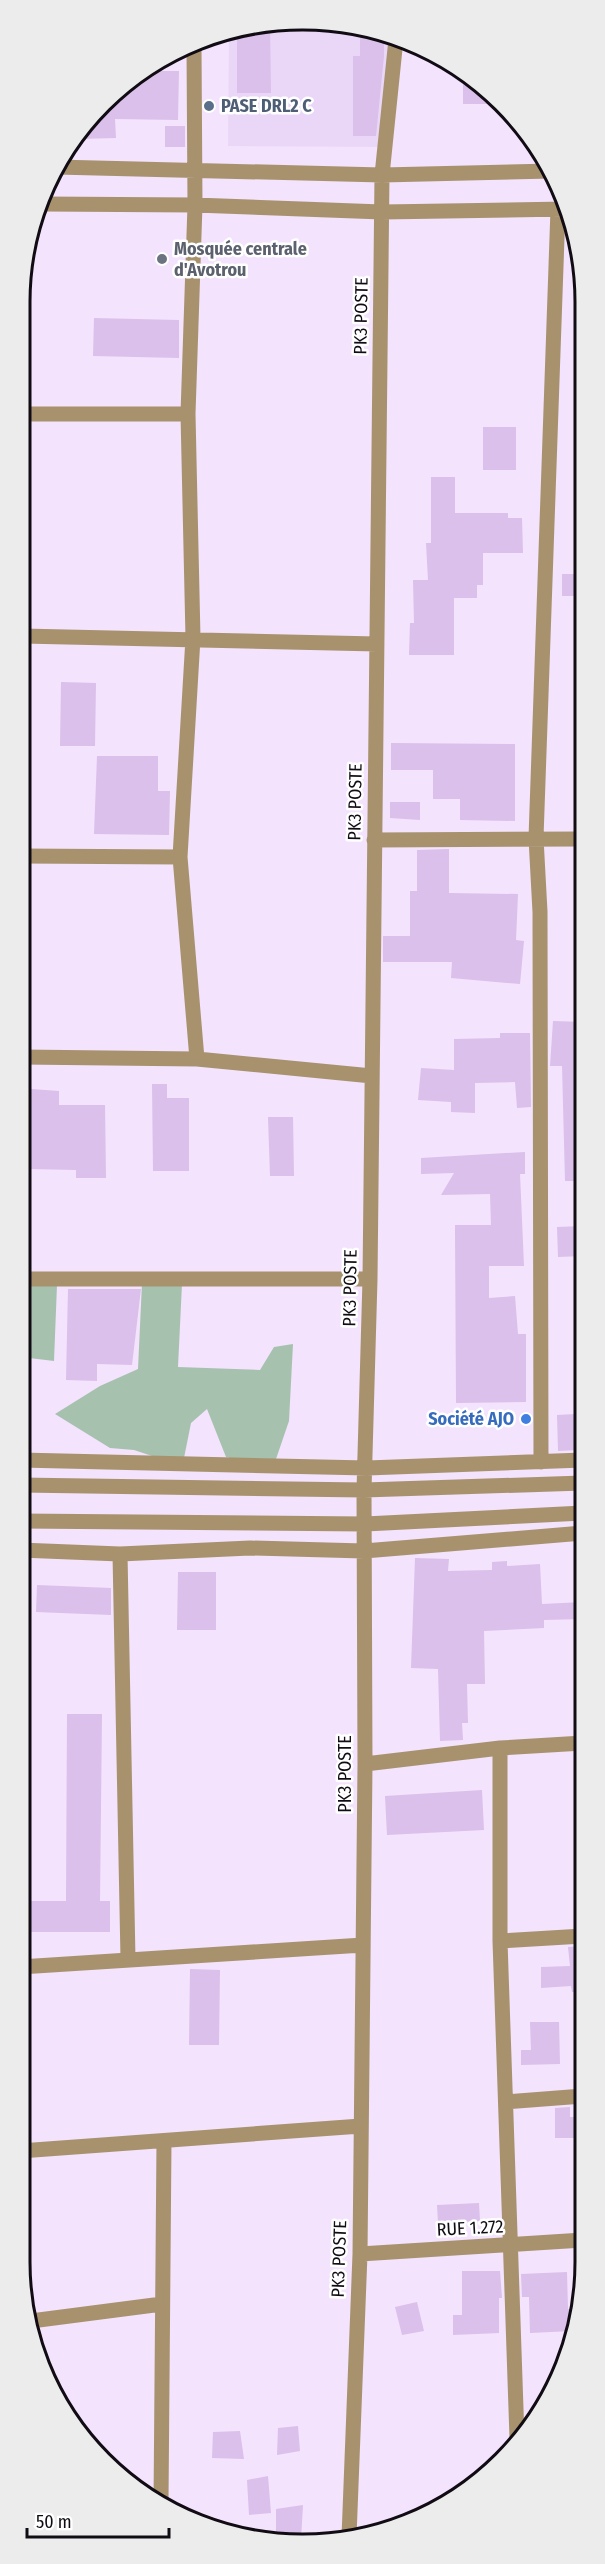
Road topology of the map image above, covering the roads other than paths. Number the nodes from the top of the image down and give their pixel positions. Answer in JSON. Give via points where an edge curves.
{"nodes":[{"id":1,"x":395,"y":46,"type":"edge"},
{"id":2,"x":194,"y":53,"type":"edge"},
{"id":3,"x":67,"y":166,"type":"edge"},
{"id":4,"x":195,"y":168,"type":"junction"},
{"id":5,"x":541,"y":171,"type":"edge"},
{"id":6,"x":382,"y":175,"type":"junction"},
{"id":7,"x":49,"y":204,"type":"edge"},
{"id":8,"x":195,"y":205,"type":"junction"},
{"id":9,"x":559,"y":209,"type":"edge"},
{"id":10,"x":382,"y":212,"type":"junction"},
{"id":11,"x":562,"y":217,"type":"edge"},
{"id":12,"x":30,"y":414,"type":"edge"},
{"id":13,"x":188,"y":414,"type":"junction"},
{"id":14,"x":30,"y":636,"type":"edge"},
{"id":15,"x":193,"y":638,"type":"junction"},
{"id":16,"x":377,"y":644,"type":"junction"},
{"id":17,"x":536,"y":838,"type":"junction"},
{"id":18,"x":575,"y":839,"type":"edge"},
{"id":19,"x":374,"y":840,"type":"junction"},
{"id":20,"x":30,"y":855,"type":"edge"},
{"id":21,"x":180,"y":857,"type":"junction"},
{"id":22,"x":30,"y":1057,"type":"edge"},
{"id":23,"x":197,"y":1059,"type":"junction"},
{"id":24,"x":372,"y":1076,"type":"junction"},
{"id":25,"x":30,"y":1279,"type":"edge"},
{"id":26,"x":370,"y":1279,"type":"junction"},
{"id":27,"x":30,"y":1460,"type":"edge"},
{"id":28,"x":575,"y":1460,"type":"edge"},
{"id":29,"x":540,"y":1462,"type":"junction"},
{"id":30,"x":367,"y":1468,"type":"junction"},
{"id":31,"x":575,"y":1483,"type":"edge"},
{"id":32,"x":30,"y":1485,"type":"edge"},
{"id":33,"x":364,"y":1490,"type":"junction"},
{"id":34,"x":575,"y":1513,"type":"edge"},
{"id":35,"x":30,"y":1521,"type":"edge"},
{"id":36,"x":365,"y":1524,"type":"junction"},
{"id":37,"x":575,"y":1534,"type":"edge"},
{"id":38,"x":30,"y":1550,"type":"edge"},
{"id":39,"x":364,"y":1551,"type":"junction"},
{"id":40,"x":120,"y":1554,"type":"junction"},
{"id":41,"x":575,"y":1743,"type":"edge"},
{"id":42,"x":500,"y":1748,"type":"junction"},
{"id":43,"x":365,"y":1764,"type":"junction"},
{"id":44,"x":575,"y":1936,"type":"edge"},
{"id":45,"x":500,"y":1941,"type":"junction"},
{"id":46,"x":363,"y":1945,"type":"junction"},
{"id":47,"x":128,"y":1959,"type":"junction"},
{"id":48,"x":30,"y":1966,"type":"edge"},
{"id":49,"x":575,"y":2097,"type":"edge"},
{"id":50,"x":506,"y":2102,"type":"junction"},
{"id":51,"x":361,"y":2126,"type":"junction"},
{"id":52,"x":164,"y":2141,"type":"junction"},
{"id":53,"x":30,"y":2150,"type":"edge"},
{"id":54,"x":575,"y":2241,"type":"edge"},
{"id":55,"x":512,"y":2245,"type":"junction"},
{"id":56,"x":360,"y":2254,"type":"junction"},
{"id":57,"x":162,"y":2304,"type":"junction"},
{"id":58,"x":36,"y":2320,"type":"edge"},
{"id":59,"x":517,"y":2430,"type":"edge"},
{"id":60,"x":161,"y":2494,"type":"edge"},
{"id":61,"x":349,"y":2530,"type":"edge"}],
"edges":[{"from":1,"to":6,"type":"street","name":"PK3 POSTE"},
{"from":2,"to":4,"type":"street"},
{"from":3,"to":4,"type":"street"},
{"from":4,"to":6,"type":"street"},
{"from":4,"to":8,"type":"street"},
{"from":5,"to":6,"type":"street"},
{"from":6,"to":10,"type":"street","name":"PK3 POSTE"},
{"from":7,"to":8,"type":"street"},
{"from":8,"to":10,"type":"street"},
{"from":8,"to":13,"type":"street"},
{"from":9,"to":10,"type":"street"},
{"from":10,"to":16,"type":"street","name":"PK3 POSTE"},
{"from":11,"to":17,"type":"street"},
{"from":12,"to":13,"type":"street"},
{"from":13,"to":15,"type":"street"},
{"from":14,"to":15,"type":"street"},
{"from":15,"to":16,"type":"street"},
{"from":15,"to":21,"type":"street"},
{"from":16,"to":19,"type":"street","name":"PK3 POSTE"},
{"from":17,"to":18,"type":"street"},
{"from":17,"to":19,"type":"street"},
{"from":17,"to":29,"type":"street","via":[[540,912]]},
{"from":19,"to":24,"type":"street","name":"PK3 POSTE"},
{"from":20,"to":21,"type":"street"},
{"from":21,"to":23,"type":"street"},
{"from":22,"to":23,"type":"street"},
{"from":23,"to":24,"type":"street"},
{"from":24,"to":26,"type":"street","name":"PK3 POSTE"},
{"from":25,"to":26,"type":"street"},
{"from":26,"to":30,"type":"street","name":"PK3 POSTE"},
{"from":27,"to":30,"type":"street"},
{"from":28,"to":29,"type":"street"},
{"from":29,"to":30,"type":"street"},
{"from":30,"to":33,"type":"street","name":"PK3 POSTE"},
{"from":31,"to":33,"type":"street"},
{"from":32,"to":33,"type":"street"},
{"from":33,"to":36,"type":"street","name":"PK3 POSTE"},
{"from":34,"to":36,"type":"street"},
{"from":35,"to":36,"type":"street"},
{"from":36,"to":39,"type":"street","name":"PK3 POSTE"},
{"from":37,"to":39,"type":"street"},
{"from":38,"to":40,"type":"street"},
{"from":39,"to":40,"type":"street","via":[[250,1548]]},
{"from":39,"to":43,"type":"street","name":"PK3 POSTE"},
{"from":40,"to":47,"type":"street"},
{"from":41,"to":42,"type":"street"},
{"from":42,"to":43,"type":"street"},
{"from":42,"to":45,"type":"street"},
{"from":43,"to":46,"type":"street","name":"PK3 POSTE"},
{"from":44,"to":45,"type":"street"},
{"from":45,"to":50,"type":"street"},
{"from":46,"to":47,"type":"street"},
{"from":46,"to":51,"type":"street","name":"PK3 POSTE"},
{"from":47,"to":48,"type":"street"},
{"from":49,"to":50,"type":"street"},
{"from":50,"to":55,"type":"street"},
{"from":51,"to":52,"type":"street"},
{"from":51,"to":56,"type":"street","name":"PK3 POSTE"},
{"from":52,"to":53,"type":"street"},
{"from":52,"to":57,"type":"street"},
{"from":54,"to":55,"type":"street","name":"RUE 1.272"},
{"from":55,"to":56,"type":"street","name":"RUE 1.272"},
{"from":55,"to":59,"type":"street"},
{"from":56,"to":61,"type":"street","name":"PK3 POSTE"},
{"from":57,"to":58,"type":"street"},
{"from":57,"to":60,"type":"street"}]}
